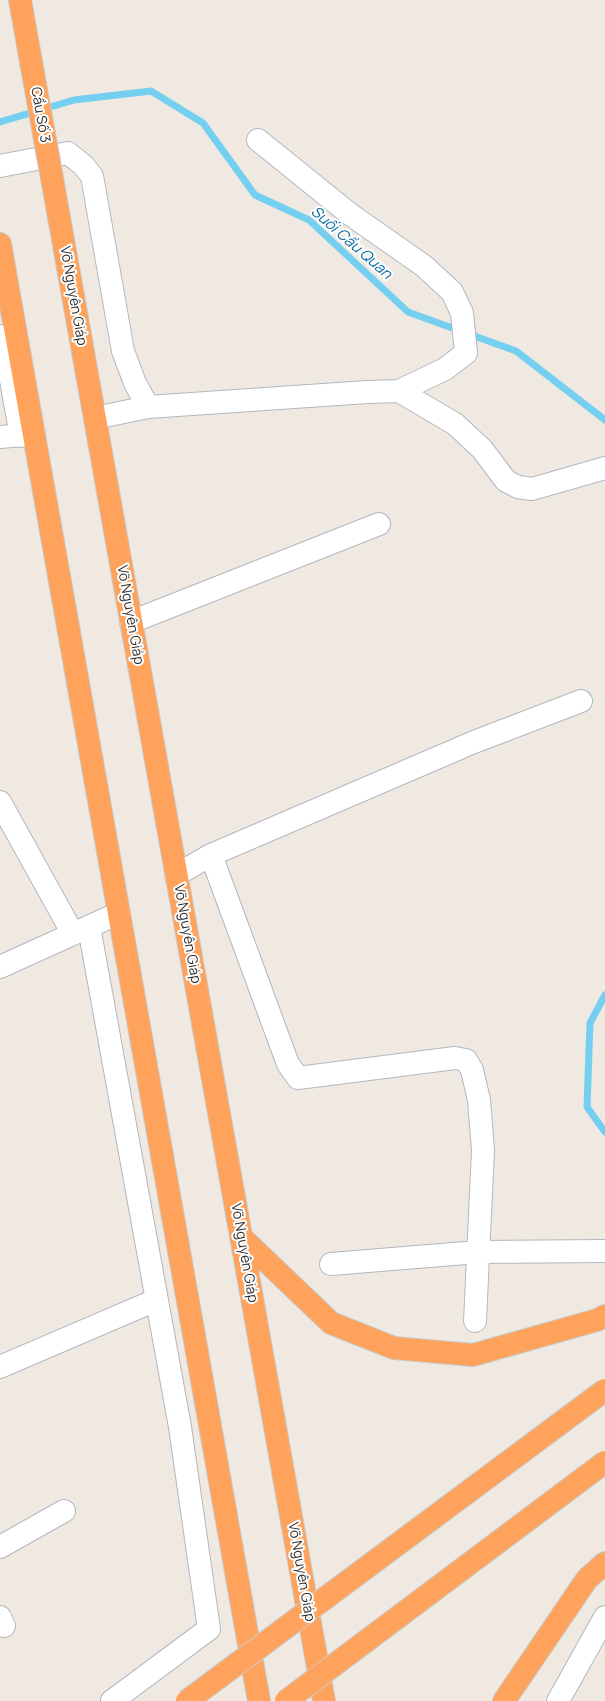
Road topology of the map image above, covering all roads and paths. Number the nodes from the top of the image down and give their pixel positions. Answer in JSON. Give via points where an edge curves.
{"nodes":[{"id":1,"x":20,"y":0,"type":"edge"},
{"id":2,"x":258,"y":140,"type":"dead end"},
{"id":3,"x":0,"y":166,"type":"edge"},
{"id":4,"x":50,"y":167,"type":"joint"},
{"id":5,"x":0,"y":244,"type":"edge"},
{"id":6,"x":0,"y":336,"type":"edge"},
{"id":7,"x":400,"y":391,"type":"junction"},
{"id":8,"x":148,"y":407,"type":"junction"},
{"id":9,"x":94,"y":418,"type":"junction"},
{"id":10,"x":28,"y":435,"type":"junction"},
{"id":11,"x":0,"y":437,"type":"edge"},
{"id":12,"x":605,"y":468,"type":"edge"},
{"id":13,"x":379,"y":524,"type":"dead end"},
{"id":14,"x":131,"y":622,"type":"junction"},
{"id":15,"x":581,"y":701,"type":"dead end"},
{"id":16,"x":0,"y":802,"type":"edge"},
{"id":17,"x":211,"y":855,"type":"junction"},
{"id":18,"x":176,"y":875,"type":"junction"},
{"id":19,"x":119,"y":913,"type":"junction"},
{"id":20,"x":81,"y":931,"type":"junction"},
{"id":21,"x":0,"y":967,"type":"edge"},
{"id":22,"x":241,"y":1237,"type":"junction"},
{"id":23,"x":605,"y":1250,"type":"edge"},
{"id":24,"x":478,"y":1252,"type":"junction"},
{"id":25,"x":331,"y":1264,"type":"dead end"},
{"id":26,"x":156,"y":1300,"type":"junction"},
{"id":27,"x":605,"y":1316,"type":"edge"},
{"id":28,"x":476,"y":1322,"type":"dead end"},
{"id":29,"x":0,"y":1367,"type":"edge"},
{"id":30,"x":605,"y":1390,"type":"edge"},
{"id":31,"x":605,"y":1462,"type":"edge"},
{"id":32,"x":64,"y":1511,"type":"dead end"},
{"id":33,"x":0,"y":1547,"type":"edge"},
{"id":34,"x":605,"y":1562,"type":"edge"},
{"id":35,"x":605,"y":1617,"type":"edge"},
{"id":36,"x":112,"y":1701,"type":"edge"},
{"id":37,"x":187,"y":1701,"type":"edge"},
{"id":38,"x":259,"y":1701,"type":"edge"},
{"id":39,"x":286,"y":1701,"type":"edge"},
{"id":40,"x":324,"y":1701,"type":"edge"},
{"id":41,"x":504,"y":1701,"type":"edge"},
{"id":42,"x":558,"y":1701,"type":"edge"}],
"edges":[{"from":1,"to":4,"type":"highway","name":"Cầu Số 3","bridge":true},
{"from":2,"to":7,"type":"street","via":[[351,215],[424,266],[452,292],[462,313],[466,353],[445,369]]},
{"from":3,"to":8,"type":"street","via":[[68,153],[84,165],[92,176],[123,351]]},
{"from":4,"to":9,"type":"highway","name":"Võ Nguyên Giáp"},
{"from":5,"to":10,"type":"highway"},
{"from":6,"to":10,"type":"street"},
{"from":7,"to":8,"type":"street"},
{"from":7,"to":12,"type":"street","via":[[455,424],[482,449],[506,481],[518,487],[532,489]]},
{"from":8,"to":9,"type":"street"},
{"from":9,"to":14,"type":"highway","name":"Võ Nguyên Giáp"},
{"from":10,"to":11,"type":"street"},
{"from":10,"to":19,"type":"highway"},
{"from":13,"to":14,"type":"street"},
{"from":14,"to":18,"type":"highway","name":"Võ Nguyên Giáp"},
{"from":15,"to":17,"type":"street","via":[[474,742]]},
{"from":16,"to":20,"type":"street"},
{"from":17,"to":18,"type":"street"},
{"from":17,"to":24,"type":"street","via":[[288,1064],[298,1078],[455,1058],[466,1060],[472,1070],[479,1100],[483,1150]]},
{"from":18,"to":22,"type":"highway","name":"Võ Nguyên Giáp"},
{"from":19,"to":20,"type":"street"},
{"from":19,"to":38,"type":"highway"},
{"from":20,"to":21,"type":"street"},
{"from":20,"to":26,"type":"street"},
{"from":22,"to":27,"type":"highway","via":[[331,1323],[394,1348],[473,1355]]},
{"from":22,"to":40,"type":"highway","name":"Võ Nguyên Giáp"},
{"from":23,"to":24,"type":"street"},
{"from":24,"to":25,"type":"street"},
{"from":24,"to":28,"type":"street"},
{"from":26,"to":29,"type":"street"},
{"from":26,"to":36,"type":"street","via":[[180,1428],[210,1629]]},
{"from":30,"to":37,"type":"highway","bridge":true},
{"from":31,"to":39,"type":"highway","bridge":true},
{"from":32,"to":33,"type":"street"},
{"from":34,"to":41,"type":"highway","via":[[587,1580]]},
{"from":35,"to":42,"type":"street"}]}
